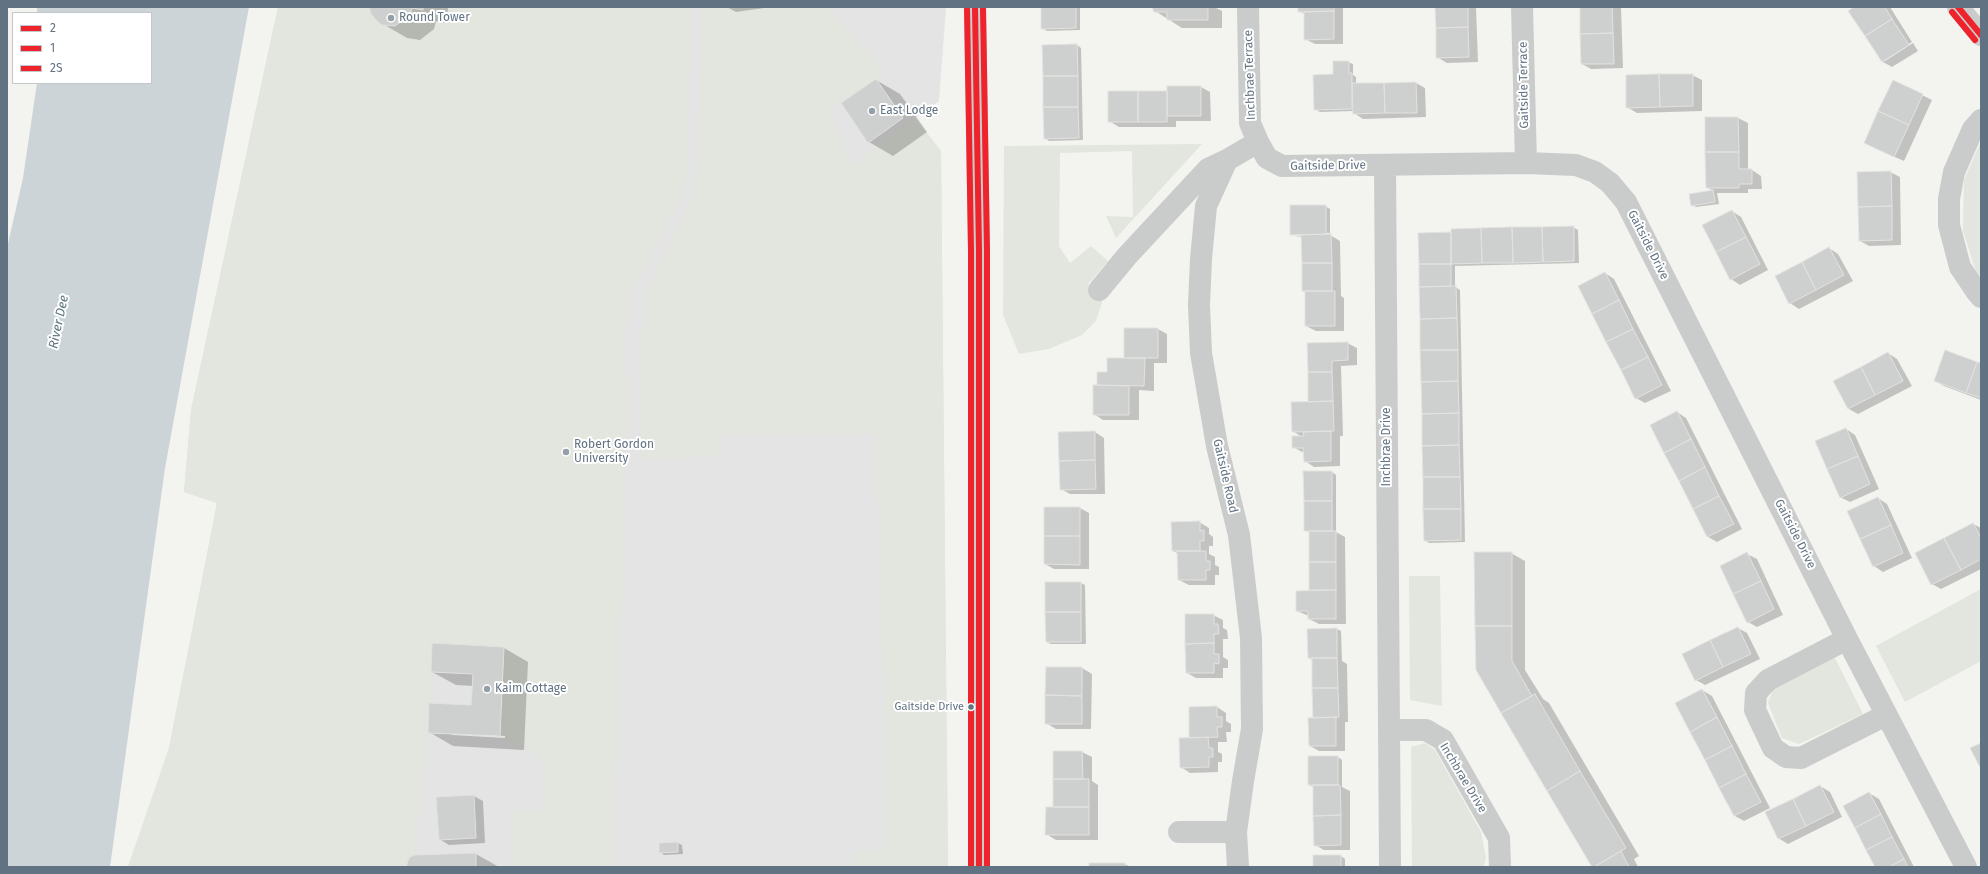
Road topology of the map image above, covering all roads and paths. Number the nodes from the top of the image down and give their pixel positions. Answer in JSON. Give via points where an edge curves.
{"nodes":[{"id":1,"x":975,"y":7,"type":"edge"},
{"id":2,"x":1248,"y":7,"type":"edge"},
{"id":3,"x":1522,"y":7,"type":"edge"},
{"id":4,"x":1958,"y":7,"type":"edge"},
{"id":5,"x":1981,"y":35,"type":"edge"},
{"id":6,"x":1981,"y":120,"type":"edge"},
{"id":7,"x":1258,"y":142,"type":"junction"},
{"id":8,"x":1227,"y":160,"type":"junction"},
{"id":9,"x":1526,"y":163,"type":"junction"},
{"id":10,"x":1385,"y":165,"type":"junction"},
{"id":11,"x":1099,"y":290,"type":"dead end"},
{"id":12,"x":1981,"y":296,"type":"edge"},
{"id":13,"x":1847,"y":639,"type":"junction"},
{"id":14,"x":1886,"y":715,"type":"junction"},
{"id":15,"x":1388,"y":730,"type":"junction"},
{"id":16,"x":1179,"y":832,"type":"dead end"},
{"id":17,"x":1236,"y":832,"type":"junction"},
{"id":18,"x":979,"y":867,"type":"edge"},
{"id":19,"x":1238,"y":867,"type":"edge"},
{"id":20,"x":1390,"y":867,"type":"edge"},
{"id":21,"x":1500,"y":867,"type":"edge"},
{"id":22,"x":1966,"y":867,"type":"edge"}],
"edges":[{"from":1,"to":18,"type":"street"},
{"from":2,"to":7,"type":"street","name":"Inchbrae Terrace","via":[[1250,123]]},
{"from":3,"to":9,"type":"street","name":"Gaitside Terrace"},
{"from":4,"to":5,"type":"street"},
{"from":6,"to":12,"type":"street","via":[[1973,129],[1954,172],[1948,225],[1960,267]]},
{"from":7,"to":8,"type":"street"},
{"from":7,"to":10,"type":"street","name":"Gaitside Drive","via":[[1267,158],[1282,166]]},
{"from":8,"to":11,"type":"street","via":[[1208,169]]},
{"from":8,"to":17,"type":"street","name":"Gaitside Road","via":[[1206,206],[1199,305],[1201,353],[1217,446],[1239,535],[1251,638],[1252,729]]},
{"from":9,"to":10,"type":"street","name":"Gaitside Drive"},
{"from":9,"to":13,"type":"street","name":"Gaitside Drive","via":[[1576,165],[1595,172],[1610,183],[1626,202]]},
{"from":10,"to":15,"type":"street","name":"Inchbrae Drive"},
{"from":13,"to":14,"type":"street","name":"Gaitside Drive"},
{"from":13,"to":14,"type":"street","via":[[1768,680],[1756,693],[1755,710],[1773,748],[1786,757],[1801,758]]},
{"from":14,"to":22,"type":"street","name":"Gaitside Drive"},
{"from":15,"to":20,"type":"street","name":"Inchbrae Drive"},
{"from":15,"to":21,"type":"street","name":"Inchbrae Drive","via":[[1426,730],[1443,740],[1499,838]]},
{"from":16,"to":17,"type":"street"},
{"from":17,"to":19,"type":"street","name":"Gaitside Road"}]}
